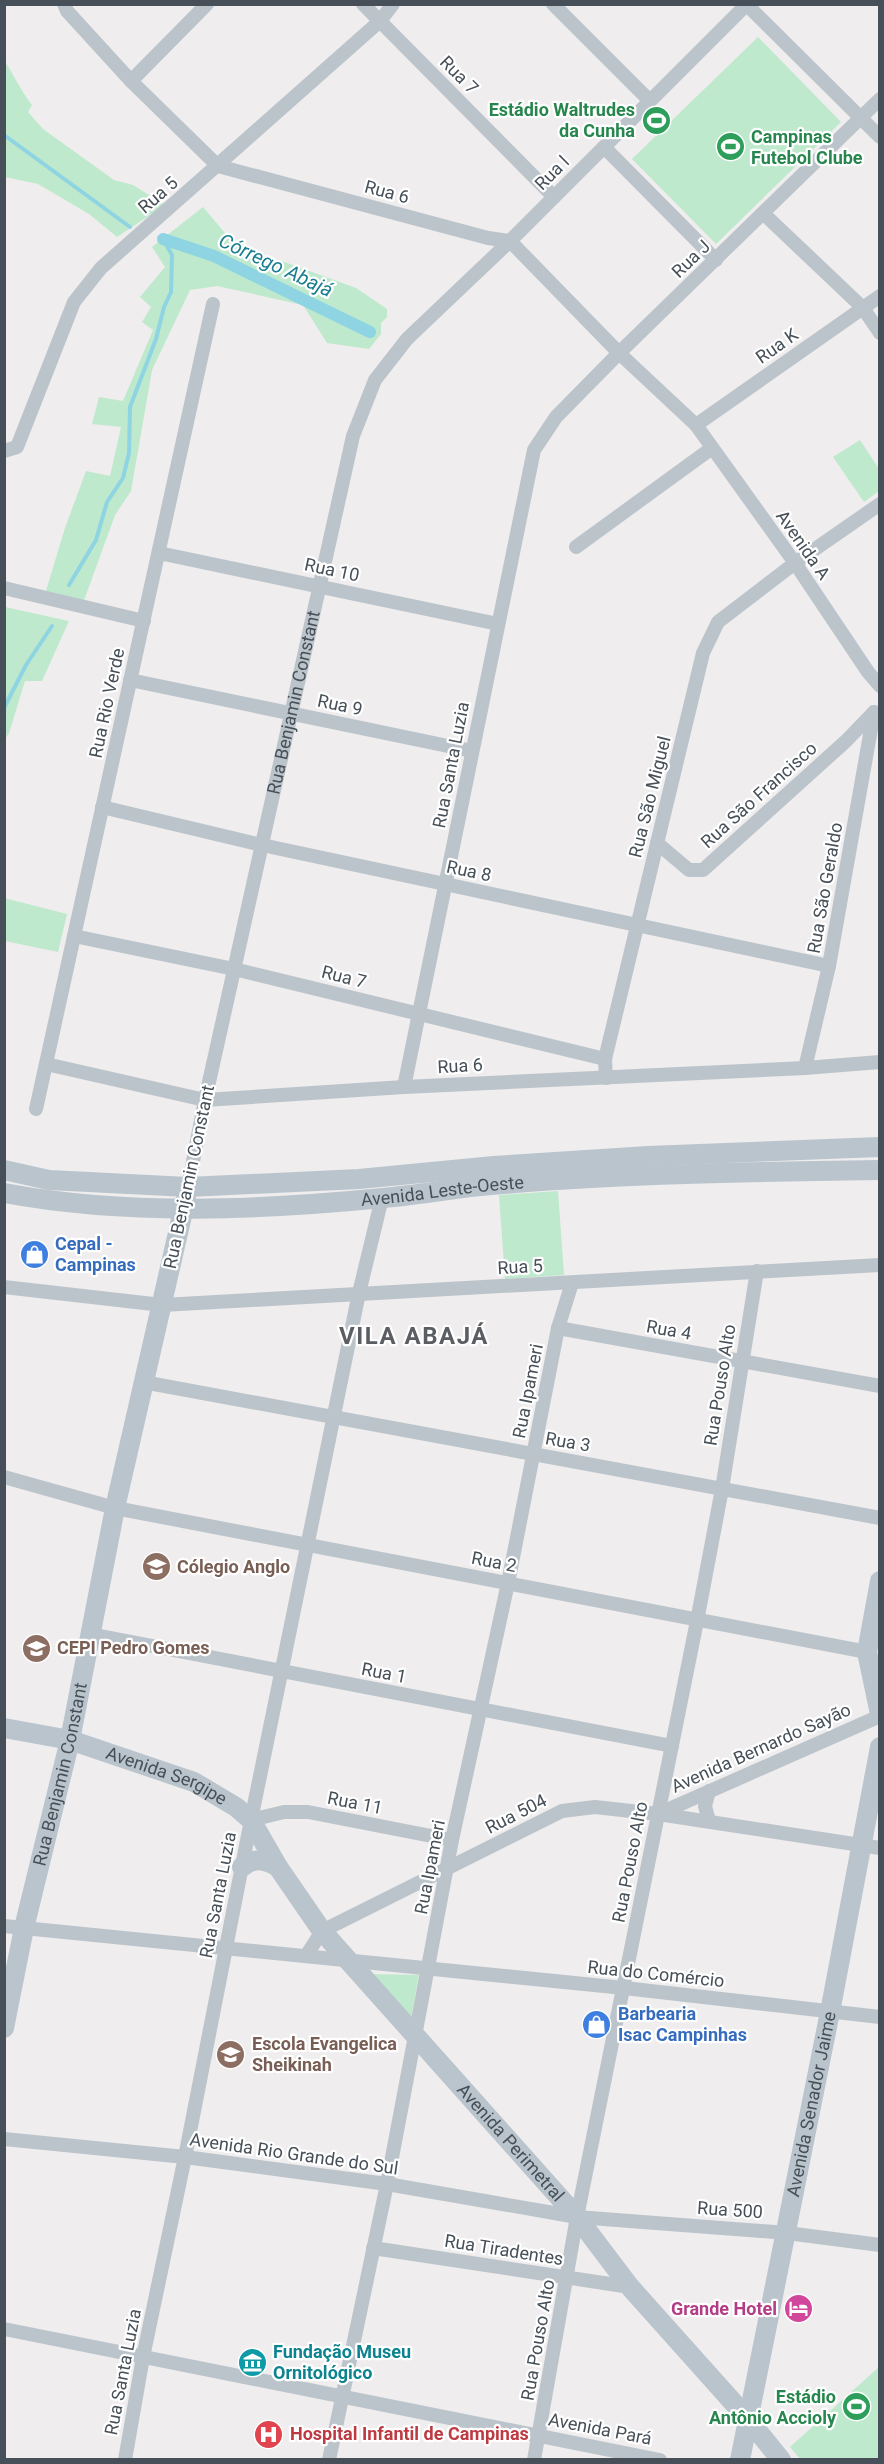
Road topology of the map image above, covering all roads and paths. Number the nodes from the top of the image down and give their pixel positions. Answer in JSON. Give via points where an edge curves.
{"nodes":[{"id":1,"x":64,"y":4,"type":"edge"},
{"id":2,"x":207,"y":4,"type":"edge"},
{"id":3,"x":363,"y":4,"type":"edge"},
{"id":4,"x":393,"y":4,"type":"edge"},
{"id":5,"x":553,"y":4,"type":"edge"},
{"id":6,"x":747,"y":5,"type":"edge"},
{"id":7,"x":380,"y":21,"type":"junction"},
{"id":8,"x":131,"y":81,"type":"junction"},
{"id":9,"x":879,"y":99,"type":"edge"},
{"id":10,"x":650,"y":101,"type":"junction"},
{"id":11,"x":860,"y":118,"type":"junction"},
{"id":12,"x":879,"y":137,"type":"edge"},
{"id":13,"x":604,"y":147,"type":"junction"},
{"id":14,"x":218,"y":166,"type":"junction"},
{"id":15,"x":554,"y":197,"type":"junction"},
{"id":16,"x":764,"y":214,"type":"junction"},
{"id":17,"x":510,"y":241,"type":"junction"},
{"id":18,"x":716,"y":260,"type":"junction"},
{"id":19,"x":879,"y":296,"type":"edge"},
{"id":20,"x":213,"y":304,"type":"dead end"},
{"id":21,"x":863,"y":308,"type":"junction"},
{"id":22,"x":879,"y":333,"type":"edge"},
{"id":23,"x":407,"y":339,"type":"joint"},
{"id":24,"x":619,"y":353,"type":"junction"},
{"id":25,"x":696,"y":425,"type":"junction"},
{"id":26,"x":712,"y":448,"type":"junction"},
{"id":27,"x":534,"y":450,"type":"joint"},
{"id":28,"x":4,"y":451,"type":"edge"},
{"id":29,"x":879,"y":504,"type":"edge"},
{"id":30,"x":576,"y":547,"type":"dead end"},
{"id":31,"x":159,"y":553,"type":"junction"},
{"id":32,"x":795,"y":563,"type":"junction"},
{"id":33,"x":320,"y":586,"type":"junction"},
{"id":34,"x":4,"y":588,"type":"edge"},
{"id":35,"x":144,"y":621,"type":"junction"},
{"id":36,"x":498,"y":624,"type":"junction"},
{"id":37,"x":879,"y":663,"type":"edge"},
{"id":38,"x":867,"y":672,"type":"junction"},
{"id":39,"x":130,"y":680,"type":"junction"},
{"id":40,"x":879,"y":686,"type":"edge"},
{"id":41,"x":877,"y":710,"type":"edge"},
{"id":42,"x":291,"y":714,"type":"junction"},
{"id":43,"x":472,"y":751,"type":"junction"},
{"id":44,"x":102,"y":807,"type":"junction"},
{"id":45,"x":657,"y":843,"type":"junction"},
{"id":46,"x":262,"y":845,"type":"junction"},
{"id":47,"x":445,"y":884,"type":"junction"},
{"id":48,"x":637,"y":925,"type":"junction"},
{"id":49,"x":74,"y":936,"type":"junction"},
{"id":50,"x":829,"y":966,"type":"junction"},
{"id":51,"x":234,"y":969,"type":"junction"},
{"id":52,"x":419,"y":1014,"type":"junction"},
{"id":53,"x":605,"y":1059,"type":"junction"},
{"id":54,"x":879,"y":1062,"type":"edge"},
{"id":55,"x":46,"y":1064,"type":"junction"},
{"id":56,"x":805,"y":1068,"type":"junction"},
{"id":57,"x":606,"y":1078,"type":"junction"},
{"id":58,"x":404,"y":1087,"type":"junction"},
{"id":59,"x":205,"y":1100,"type":"junction"},
{"id":60,"x":36,"y":1109,"type":"dead end"},
{"id":61,"x":879,"y":1147,"type":"edge"},
{"id":62,"x":4,"y":1170,"type":"edge"},
{"id":63,"x":879,"y":1170,"type":"edge"},
{"id":64,"x":188,"y":1187,"type":"junction"},
{"id":65,"x":4,"y":1193,"type":"edge"},
{"id":66,"x":382,"y":1198,"type":"junction"},
{"id":67,"x":184,"y":1210,"type":"junction"},
{"id":68,"x":879,"y":1264,"type":"edge"},
{"id":69,"x":757,"y":1271,"type":"junction"},
{"id":70,"x":572,"y":1283,"type":"junction"},
{"id":71,"x":4,"y":1287,"type":"edge"},
{"id":72,"x":359,"y":1293,"type":"junction"},
{"id":73,"x":162,"y":1305,"type":"junction"},
{"id":74,"x":558,"y":1328,"type":"junction"},
{"id":75,"x":742,"y":1361,"type":"junction"},
{"id":76,"x":143,"y":1382,"type":"junction"},
{"id":77,"x":879,"y":1386,"type":"edge"},
{"id":78,"x":334,"y":1417,"type":"junction"},
{"id":79,"x":533,"y":1454,"type":"junction"},
{"id":80,"x":4,"y":1477,"type":"edge"},
{"id":81,"x":722,"y":1489,"type":"junction"},
{"id":82,"x":115,"y":1508,"type":"junction"},
{"id":83,"x":879,"y":1518,"type":"edge"},
{"id":84,"x":308,"y":1545,"type":"junction"},
{"id":85,"x":879,"y":1581,"type":"edge"},
{"id":86,"x":508,"y":1583,"type":"junction"},
{"id":87,"x":697,"y":1621,"type":"junction"},
{"id":88,"x":90,"y":1634,"type":"junction"},
{"id":89,"x":867,"y":1652,"type":"junction"},
{"id":90,"x":282,"y":1671,"type":"junction"},
{"id":91,"x":481,"y":1711,"type":"junction"},
{"id":92,"x":879,"y":1715,"type":"edge"},
{"id":93,"x":4,"y":1728,"type":"edge"},
{"id":94,"x":70,"y":1740,"type":"junction"},
{"id":95,"x":672,"y":1746,"type":"junction"},
{"id":96,"x":879,"y":1747,"type":"edge"},
{"id":97,"x":709,"y":1791,"type":"junction"},
{"id":98,"x":658,"y":1814,"type":"junction"},
{"id":99,"x":251,"y":1820,"type":"junction"},
{"id":100,"x":709,"y":1821,"type":"junction"},
{"id":101,"x":452,"y":1840,"type":"junction"},
{"id":102,"x":870,"y":1846,"type":"edge"},
{"id":103,"x":242,"y":1867,"type":"junction"},
{"id":104,"x":278,"y":1867,"type":"junction"},
{"id":105,"x":447,"y":1869,"type":"junction"},
{"id":106,"x":4,"y":1926,"type":"edge"},
{"id":107,"x":24,"y":1928,"type":"junction"},
{"id":108,"x":322,"y":1931,"type":"junction"},
{"id":109,"x":227,"y":1948,"type":"junction"},
{"id":110,"x":306,"y":1956,"type":"junction"},
{"id":111,"x":346,"y":1960,"type":"junction"},
{"id":112,"x":429,"y":1969,"type":"junction"},
{"id":113,"x":624,"y":1988,"type":"junction"},
{"id":114,"x":830,"y":2012,"type":"junction"},
{"id":115,"x":879,"y":2017,"type":"edge"},
{"id":116,"x":4,"y":2028,"type":"edge"},
{"id":117,"x":414,"y":2036,"type":"junction"},
{"id":118,"x":4,"y":2139,"type":"edge"},
{"id":119,"x":185,"y":2157,"type":"junction"},
{"id":120,"x":387,"y":2184,"type":"junction"},
{"id":121,"x":577,"y":2217,"type":"junction"},
{"id":122,"x":787,"y":2233,"type":"junction"},
{"id":123,"x":879,"y":2245,"type":"edge"},
{"id":124,"x":373,"y":2248,"type":"junction"},
{"id":125,"x":567,"y":2278,"type":"junction"},
{"id":126,"x":630,"y":2287,"type":"junction"},
{"id":127,"x":4,"y":2329,"type":"edge"},
{"id":128,"x":143,"y":2357,"type":"junction"},
{"id":129,"x":342,"y":2396,"type":"junction"},
{"id":130,"x":748,"y":2419,"type":"junction"},
{"id":131,"x":539,"y":2435,"type":"junction"},
{"id":132,"x":125,"y":2460,"type":"edge"},
{"id":133,"x":329,"y":2460,"type":"edge"},
{"id":134,"x":534,"y":2460,"type":"edge"},
{"id":135,"x":660,"y":2460,"type":"edge"},
{"id":136,"x":741,"y":2460,"type":"edge"},
{"id":137,"x":781,"y":2460,"type":"edge"}],
"edges":[{"from":1,"to":8,"type":"street","name":"Rua 6"},
{"from":2,"to":8,"type":"street"},
{"from":3,"to":7,"type":"street","name":"Rua 7"},
{"from":4,"to":7,"type":"street","name":"Rua 5"},
{"from":5,"to":10,"type":"street"},
{"from":6,"to":10,"type":"street","name":"Rua l"},
{"from":6,"to":11,"type":"street"},
{"from":7,"to":14,"type":"street","name":"Rua 5"},
{"from":7,"to":15,"type":"street","name":"Rua 7"},
{"from":8,"to":14,"type":"street","name":"Rua 6"},
{"from":9,"to":11,"type":"street","name":"Rua J"},
{"from":10,"to":13,"type":"street","name":"Rua l"},
{"from":11,"to":12,"type":"street"},
{"from":11,"to":16,"type":"street","name":"Rua J"},
{"from":13,"to":15,"type":"street","name":"Rua l"},
{"from":13,"to":18,"type":"street"},
{"from":14,"to":17,"type":"street","name":"Rua 6"},
{"from":14,"to":28,"type":"street","name":"Rua 5","via":[[101,268],[74,302],[17,447]]},
{"from":15,"to":17,"type":"street","name":"Rua l"},
{"from":16,"to":18,"type":"street","name":"Rua J"},
{"from":16,"to":21,"type":"street"},
{"from":17,"to":23,"type":"street","name":"Rua l"},
{"from":17,"to":24,"type":"street"},
{"from":18,"to":24,"type":"street","name":"Rua J"},
{"from":19,"to":21,"type":"street","name":"Rua K"},
{"from":20,"to":31,"type":"street","name":"Rua Rio Verde"},
{"from":21,"to":22,"type":"street"},
{"from":21,"to":25,"type":"street","name":"Rua K"},
{"from":23,"to":33,"type":"street","name":"Rua Benjamin Constant","via":[[375,380],[353,436]]},
{"from":24,"to":25,"type":"street"},
{"from":24,"to":27,"type":"street","name":"Rua J","via":[[556,417]]},
{"from":25,"to":26,"type":"street","name":"Avenida A"},
{"from":26,"to":30,"type":"street"},
{"from":26,"to":32,"type":"street","name":"Avenida A"},
{"from":27,"to":36,"type":"street","name":"Rua Santa Luzia"},
{"from":29,"to":32,"type":"street"},
{"from":31,"to":33,"type":"street","name":"Rua 10"},
{"from":31,"to":35,"type":"street","name":"Rua Rio Verde"},
{"from":32,"to":38,"type":"street","name":"Avenida A"},
{"from":32,"to":45,"type":"street","name":"Rua São Miguel","via":[[718,622],[703,653]]},
{"from":33,"to":36,"type":"street","name":"Rua 10"},
{"from":33,"to":42,"type":"street","name":"Rua Benjamin Constant"},
{"from":34,"to":35,"type":"street"},
{"from":35,"to":39,"type":"street","name":"Rua Rio Verde"},
{"from":36,"to":43,"type":"street","name":"Rua Santa Luzia"},
{"from":37,"to":38,"type":"street"},
{"from":38,"to":40,"type":"street","name":"Avenida A"},
{"from":39,"to":42,"type":"street","name":"Rua 9"},
{"from":39,"to":44,"type":"street","name":"Rua Rio Verde"},
{"from":41,"to":45,"type":"street","name":"Rua São Francisco","via":[[703,870],[689,870]]},
{"from":41,"to":50,"type":"street","name":"Rua São Geraldo"},
{"from":42,"to":43,"type":"street","name":"Rua 9"},
{"from":42,"to":46,"type":"street","name":"Rua Benjamin Constant"},
{"from":43,"to":47,"type":"street","name":"Rua Santa Luzia"},
{"from":44,"to":46,"type":"street","name":"Rua 8"},
{"from":44,"to":49,"type":"street","name":"Rua Rio Verde"},
{"from":45,"to":48,"type":"street","name":"Rua São Miguel"},
{"from":46,"to":47,"type":"street","name":"Rua 8"},
{"from":46,"to":51,"type":"street","name":"Rua Benjamin Constant"},
{"from":47,"to":48,"type":"street","name":"Rua 8"},
{"from":47,"to":52,"type":"street","name":"Rua Santa Luzia"},
{"from":48,"to":50,"type":"street","name":"Rua 8"},
{"from":48,"to":53,"type":"street","name":"Rua São Miguel"},
{"from":49,"to":51,"type":"street","name":"Rua 7"},
{"from":49,"to":55,"type":"street","name":"Rua Rio Verde"},
{"from":50,"to":56,"type":"street","name":"Rua São Geraldo"},
{"from":51,"to":52,"type":"street","name":"Rua 7"},
{"from":51,"to":59,"type":"street","name":"Rua Benjamin Constant"},
{"from":52,"to":53,"type":"street","name":"Rua 7"},
{"from":52,"to":58,"type":"street","name":"Rua Santa Luzia"},
{"from":53,"to":57,"type":"street","name":"Rua São Miguel"},
{"from":54,"to":56,"type":"street","name":"Rua 6"},
{"from":55,"to":59,"type":"street","name":"Rua 6"},
{"from":55,"to":60,"type":"street","name":"Rua Rio Verde"},
{"from":56,"to":57,"type":"street","name":"Rua 6"},
{"from":57,"to":58,"type":"street","name":"Rua 6"},
{"from":58,"to":59,"type":"street","name":"Rua 6"},
{"from":59,"to":64,"type":"street","name":"Rua Benjamin Constant"},
{"from":61,"to":64,"type":"street","name":"Avenida Leste-Oeste","via":[[648,1156],[359,1179]]},
{"from":62,"to":64,"type":"street","name":"Avenida Leste-Oeste","via":[[49,1180]]},
{"from":63,"to":66,"type":"street","name":"Avenida Leste-Oeste","via":[[588,1177]]},
{"from":64,"to":67,"type":"street","name":"Rua Benjamin Constant"},
{"from":65,"to":67,"type":"street","name":"Avenida Leste-Oeste"},
{"from":66,"to":67,"type":"street","name":"Avenida Leste-Oeste"},
{"from":66,"to":72,"type":"street","name":"Rua Santa Luzia"},
{"from":67,"to":73,"type":"street","name":"Rua Benjamin Constant"},
{"from":68,"to":69,"type":"street","name":"Rua 5"},
{"from":69,"to":70,"type":"street","name":"Rua 5"},
{"from":69,"to":75,"type":"street","name":"Rua Pouso Alto"},
{"from":70,"to":72,"type":"street","name":"Rua 5"},
{"from":70,"to":74,"type":"street","name":"Rua Ipameri"},
{"from":71,"to":73,"type":"street","name":"Rua 5"},
{"from":72,"to":73,"type":"street","name":"Rua 5"},
{"from":72,"to":78,"type":"street","name":"Rua Santa Luzia"},
{"from":73,"to":76,"type":"street","name":"Rua Benjamin Constant"},
{"from":74,"to":75,"type":"street","name":"Rua 4"},
{"from":74,"to":79,"type":"street","name":"Rua Ipameri"},
{"from":75,"to":77,"type":"street","name":"Rua 4"},
{"from":75,"to":81,"type":"street","name":"Rua Pouso Alto"},
{"from":76,"to":78,"type":"street","name":"Rua 3"},
{"from":76,"to":82,"type":"street","name":"Rua Benjamin Constant"},
{"from":78,"to":79,"type":"street","name":"Rua 3"},
{"from":78,"to":84,"type":"street","name":"Rua Santa Luzia"},
{"from":79,"to":81,"type":"street","name":"Rua 3"},
{"from":79,"to":86,"type":"street","name":"Rua Ipameri"},
{"from":80,"to":82,"type":"street","name":"Rua 2"},
{"from":81,"to":83,"type":"street","name":"Rua 3"},
{"from":81,"to":87,"type":"street","name":"Rua Pouso Alto"},
{"from":82,"to":84,"type":"street","name":"Rua 2"},
{"from":82,"to":88,"type":"street","name":"Rua Benjamin Constant"},
{"from":84,"to":86,"type":"street","name":"Rua 2"},
{"from":84,"to":90,"type":"street","name":"Rua Santa Luzia"},
{"from":85,"to":89,"type":"street"},
{"from":86,"to":87,"type":"street","name":"Rua 2"},
{"from":86,"to":91,"type":"street","name":"Rua Ipameri"},
{"from":87,"to":89,"type":"street","name":"Rua 2"},
{"from":87,"to":95,"type":"street","name":"Rua Pouso Alto"},
{"from":88,"to":90,"type":"street","name":"Rua 1"},
{"from":88,"to":94,"type":"street","name":"Rua Benjamin Constant"},
{"from":89,"to":92,"type":"street"},
{"from":90,"to":91,"type":"street","name":"Rua 1"},
{"from":90,"to":99,"type":"street","name":"Rua Santa Luzia"},
{"from":91,"to":95,"type":"street","name":"Rua 1"},
{"from":91,"to":101,"type":"street","name":"Rua Ipameri"},
{"from":92,"to":97,"type":"street","name":"Avenida Bernardo Sayão"},
{"from":93,"to":94,"type":"street","name":"Avenida Sergipe"},
{"from":94,"to":99,"type":"street","name":"Avenida Sergipe","via":[[194,1782]]},
{"from":94,"to":107,"type":"street","name":"Rua Benjamin Constant","via":[[52,1790]]},
{"from":95,"to":98,"type":"street","name":"Rua Pouso Alto"},
{"from":96,"to":102,"type":"street","name":"Avenida Senador Jaime"},
{"from":97,"to":98,"type":"street","name":"Avenida Bernardo Sayão"},
{"from":97,"to":100,"type":"street","via":[[705,1806]]},
{"from":98,"to":100,"type":"street","name":"Rua 504"},
{"from":98,"to":105,"type":"street","name":"Rua 504","via":[[595,1807],[562,1811]]},
{"from":98,"to":113,"type":"street","name":"Rua Pouso Alto"},
{"from":99,"to":101,"type":"street","name":"Rua 11","via":[[284,1812],[308,1812]]},
{"from":99,"to":103,"type":"street","name":"Rua Santa Luzia"},
{"from":99,"to":104,"type":"street","name":"Avenida Perimetral"},
{"from":100,"to":102,"type":"street","name":"Rua 504"},
{"from":101,"to":105,"type":"street","name":"Rua Ipameri"},
{"from":102,"to":114,"type":"street","name":"Avenida Senador Jaime"},
{"from":103,"to":104,"type":"street","via":[[254,1860]]},
{"from":103,"to":109,"type":"street","name":"Rua Santa Luzia"},
{"from":104,"to":108,"type":"street","name":"Avenida Perimetral"},
{"from":105,"to":108,"type":"street","name":"Rua 504"},
{"from":105,"to":112,"type":"street","name":"Rua Ipameri"},
{"from":106,"to":107,"type":"street","name":"Rua do Comércio"},
{"from":107,"to":109,"type":"street","name":"Rua do Comércio"},
{"from":107,"to":116,"type":"street","name":"Rua Benjamin Constant"},
{"from":108,"to":110,"type":"street"},
{"from":108,"to":111,"type":"street","name":"Avenida Perimetral"},
{"from":109,"to":110,"type":"street","name":"Rua do Comércio"},
{"from":109,"to":119,"type":"street","name":"Rua Santa Luzia"},
{"from":110,"to":111,"type":"street","name":"Rua do Comércio"},
{"from":111,"to":112,"type":"street","name":"Rua do Comércio"},
{"from":111,"to":117,"type":"street","name":"Avenida Perimetral"},
{"from":112,"to":113,"type":"street","name":"Rua do Comércio"},
{"from":112,"to":117,"type":"street","name":"Rua Ipameri"},
{"from":113,"to":114,"type":"street","name":"Rua do Comércio"},
{"from":113,"to":121,"type":"street","name":"Rua Pouso Alto"},
{"from":114,"to":115,"type":"street","name":"Rua do Comércio"},
{"from":114,"to":122,"type":"street","name":"Avenida Senador Jaime"},
{"from":117,"to":120,"type":"street","name":"Rua Ipameri"},
{"from":117,"to":121,"type":"street","name":"Avenida Perimetral"},
{"from":118,"to":119,"type":"street","name":"Avenida Rio Grande do Sul"},
{"from":119,"to":120,"type":"street","name":"Avenida Rio Grande do Sul"},
{"from":119,"to":128,"type":"street","name":"Rua Santa Luzia"},
{"from":120,"to":121,"type":"street","name":"Avenida Rio Grande do Sul"},
{"from":120,"to":124,"type":"street","name":"Rua Ipameri"},
{"from":121,"to":122,"type":"street","name":"Rua 500"},
{"from":121,"to":125,"type":"street","name":"Rua Pouso Alto"},
{"from":121,"to":126,"type":"street","name":"Avenida Perimetral"},
{"from":122,"to":123,"type":"street","name":"Rua 500"},
{"from":122,"to":130,"type":"street","name":"Avenida Senador Jaime"},
{"from":124,"to":125,"type":"street","name":"Rua Tiradentes"},
{"from":124,"to":129,"type":"street","name":"Rua Ipameri"},
{"from":125,"to":126,"type":"street","name":"Rua Tiradentes"},
{"from":125,"to":131,"type":"street","name":"Rua Pouso Alto"},
{"from":126,"to":130,"type":"street","name":"Avenida Perimetral"},
{"from":127,"to":128,"type":"street","name":"Avenida Pará"},
{"from":128,"to":129,"type":"street","name":"Avenida Pará"},
{"from":128,"to":132,"type":"street","name":"Rua Santa Luzia"},
{"from":129,"to":131,"type":"street","name":"Avenida Pará"},
{"from":129,"to":133,"type":"street","name":"Rua Ipameri"},
{"from":130,"to":136,"type":"street","name":"Avenida Senador Jaime"},
{"from":130,"to":137,"type":"street","name":"Avenida Perimetral"},
{"from":131,"to":134,"type":"street","name":"Rua Pouso Alto"},
{"from":131,"to":135,"type":"street","name":"Avenida Pará"}]}
